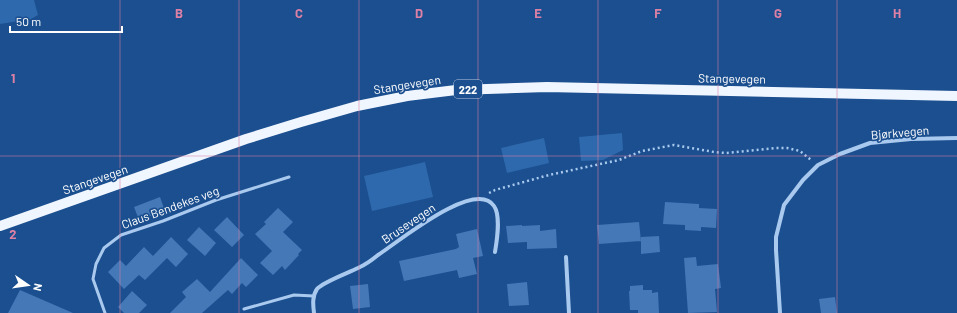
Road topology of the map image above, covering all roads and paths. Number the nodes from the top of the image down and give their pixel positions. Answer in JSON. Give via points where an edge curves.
{"nodes":[{"id":1,"x":957,"y":96,"type":"edge"},
{"id":2,"x":957,"y":138,"type":"edge"},
{"id":3,"x":818,"y":165,"type":"junction"},
{"id":4,"x":289,"y":177,"type":"dead end"},
{"id":5,"x":483,"y":199,"type":"junction"},
{"id":6,"x":0,"y":226,"type":"edge"},
{"id":7,"x":495,"y":252,"type":"dead end"},
{"id":8,"x":566,"y":257,"type":"dead end"},
{"id":9,"x":314,"y":296,"type":"junction"},
{"id":10,"x":244,"y":309,"type":"dead end"},
{"id":11,"x":105,"y":313,"type":"edge"},
{"id":12,"x":314,"y":313,"type":"edge"},
{"id":13,"x":569,"y":313,"type":"edge"},
{"id":14,"x":780,"y":313,"type":"edge"}],
"edges":[{"from":1,"to":6,"type":"main road","name":"Stangevegen","number":"222","via":[[547,87],[456,90],[407,96],[357,106],[301,122]]},
{"from":2,"to":3,"type":"street","name":"Bjørkvegen","via":[[870,143]]},
{"from":3,"to":5,"type":"path","via":[[794,149],[776,148],[726,153],[674,145],[519,182],[495,190]]},
{"from":3,"to":14,"type":"street","name":"Bjørkvegen","via":[[784,205],[780,220],[776,237]]},
{"from":4,"to":11,"type":"lane","name":"Claus Bendekes veg","via":[[216,200],[121,235],[104,248],[96,264],[94,279]]},
{"from":5,"to":7,"type":"street","via":[[490,202],[496,211],[498,223]]},
{"from":5,"to":9,"type":"street","name":"Brusevegen","via":[[464,202],[431,218],[359,268],[317,289]]},
{"from":8,"to":13,"type":"street"},
{"from":9,"to":10,"type":"lane","via":[[294,295]]},
{"from":9,"to":12,"type":"street"}]}
